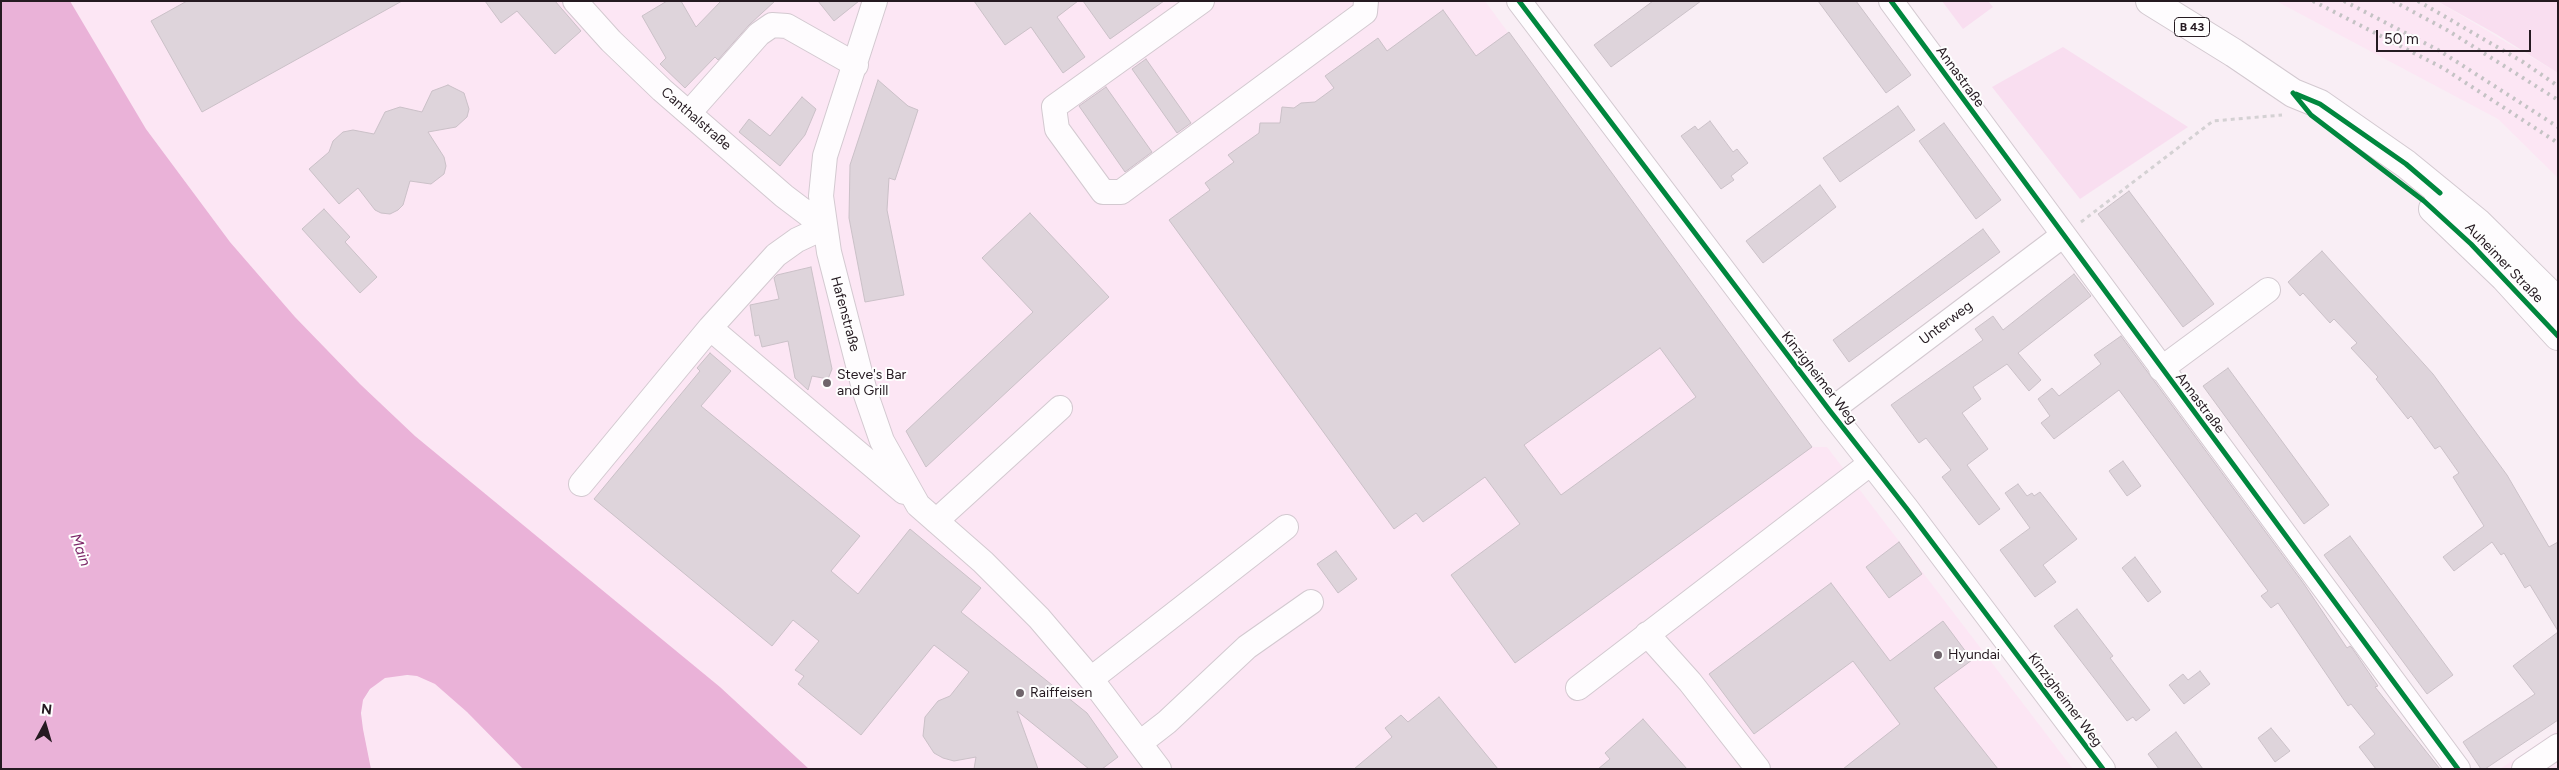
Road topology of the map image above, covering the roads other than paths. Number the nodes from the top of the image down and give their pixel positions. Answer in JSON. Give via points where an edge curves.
{"nodes":[{"id":1,"x":575,"y":1,"type":"edge"},
{"id":2,"x":875,"y":1,"type":"edge"},
{"id":3,"x":1202,"y":1,"type":"edge"},
{"id":4,"x":1366,"y":1,"type":"edge"},
{"id":5,"x":1519,"y":1,"type":"edge"},
{"id":6,"x":1891,"y":1,"type":"edge"},
{"id":7,"x":2150,"y":1,"type":"edge"},
{"id":8,"x":856,"y":65,"type":"junction"},
{"id":9,"x":2294,"y":93,"type":"junction"},
{"id":10,"x":689,"y":113,"type":"junction"},
{"id":11,"x":825,"y":227,"type":"junction"},
{"id":12,"x":2062,"y":236,"type":"junction"},
{"id":13,"x":2268,"y":290,"type":"dead end"},
{"id":14,"x":2558,"y":302,"type":"edge"},
{"id":15,"x":710,"y":328,"type":"junction"},
{"id":16,"x":2558,"y":336,"type":"edge"},
{"id":17,"x":2161,"y":369,"type":"junction"},
{"id":18,"x":1060,"y":408,"type":"dead end"},
{"id":19,"x":1830,"y":411,"type":"junction"},
{"id":20,"x":1871,"y":463,"type":"junction"},
{"id":21,"x":581,"y":484,"type":"dead end"},
{"id":22,"x":918,"y":504,"type":"junction"},
{"id":23,"x":936,"y":521,"type":"junction"},
{"id":24,"x":1286,"y":527,"type":"dead end"},
{"id":25,"x":1311,"y":602,"type":"dead end"},
{"id":26,"x":1647,"y":634,"type":"junction"},
{"id":27,"x":1091,"y":680,"type":"junction"},
{"id":28,"x":1578,"y":688,"type":"dead end"},
{"id":29,"x":1140,"y":743,"type":"junction"},
{"id":30,"x":2558,"y":746,"type":"edge"},
{"id":31,"x":1159,"y":769,"type":"edge"},
{"id":32,"x":1758,"y":769,"type":"edge"},
{"id":33,"x":2103,"y":769,"type":"edge"},
{"id":34,"x":2458,"y":769,"type":"edge"},
{"id":35,"x":2524,"y":769,"type":"edge"}],
"edges":[{"from":1,"to":10,"type":"street","name":"Canthalstraße","via":[[611,41]]},
{"from":2,"to":8,"type":"street","name":"Hafenstraße"},
{"from":3,"to":4,"type":"street","via":[[1054,107],[1057,129],[1103,192],[1121,192],[1365,12]]},
{"from":5,"to":19,"type":"street","name":"Kinzigheimer Weg"},
{"from":6,"to":12,"type":"street","name":"Annastraße"},
{"from":7,"to":9,"type":"main road","number":"B 43"},
{"from":8,"to":10,"type":"street","via":[[787,26],[772,25],[758,34]]},
{"from":8,"to":11,"type":"street","name":"Hafenstraße","via":[[825,156],[821,196]]},
{"from":9,"to":14,"type":"main road","name":"Auheimer Straße","number":"B 43","via":[[2320,104],[2406,164],[2476,222]]},
{"from":9,"to":16,"type":"main road","name":"Auheimer Straße","via":[[2311,115],[2424,201],[2471,244]]},
{"from":10,"to":11,"type":"street","name":"Canthalstraße","via":[[784,196]]},
{"from":11,"to":15,"type":"street","via":[[797,240],[776,255]]},
{"from":11,"to":22,"type":"street","name":"Hafenstraße","via":[[873,415],[895,467]]},
{"from":12,"to":17,"type":"street","name":"Annastraße"},
{"from":12,"to":19,"type":"street","name":"Unterweg"},
{"from":13,"to":17,"type":"street"},
{"from":15,"to":21,"type":"street"},
{"from":15,"to":22,"type":"street"},
{"from":17,"to":34,"type":"street","name":"Annastraße"},
{"from":18,"to":23,"type":"street"},
{"from":19,"to":20,"type":"street","name":"Kinzigheimer Weg"},
{"from":20,"to":26,"type":"street"},
{"from":20,"to":33,"type":"street","name":"Kinzigheimer Weg"},
{"from":22,"to":23,"type":"street","name":"Hafenstraße"},
{"from":23,"to":27,"type":"street","name":"Hafenstraße","via":[[1039,618]]},
{"from":24,"to":27,"type":"street"},
{"from":25,"to":29,"type":"street","via":[[1247,646],[1167,722]]},
{"from":26,"to":28,"type":"street"},
{"from":26,"to":32,"type":"street","via":[[1690,682]]},
{"from":27,"to":29,"type":"street","name":"Hafenstraße"},
{"from":29,"to":31,"type":"street","name":"Hafenstraße"},
{"from":30,"to":35,"type":"street"}]}
